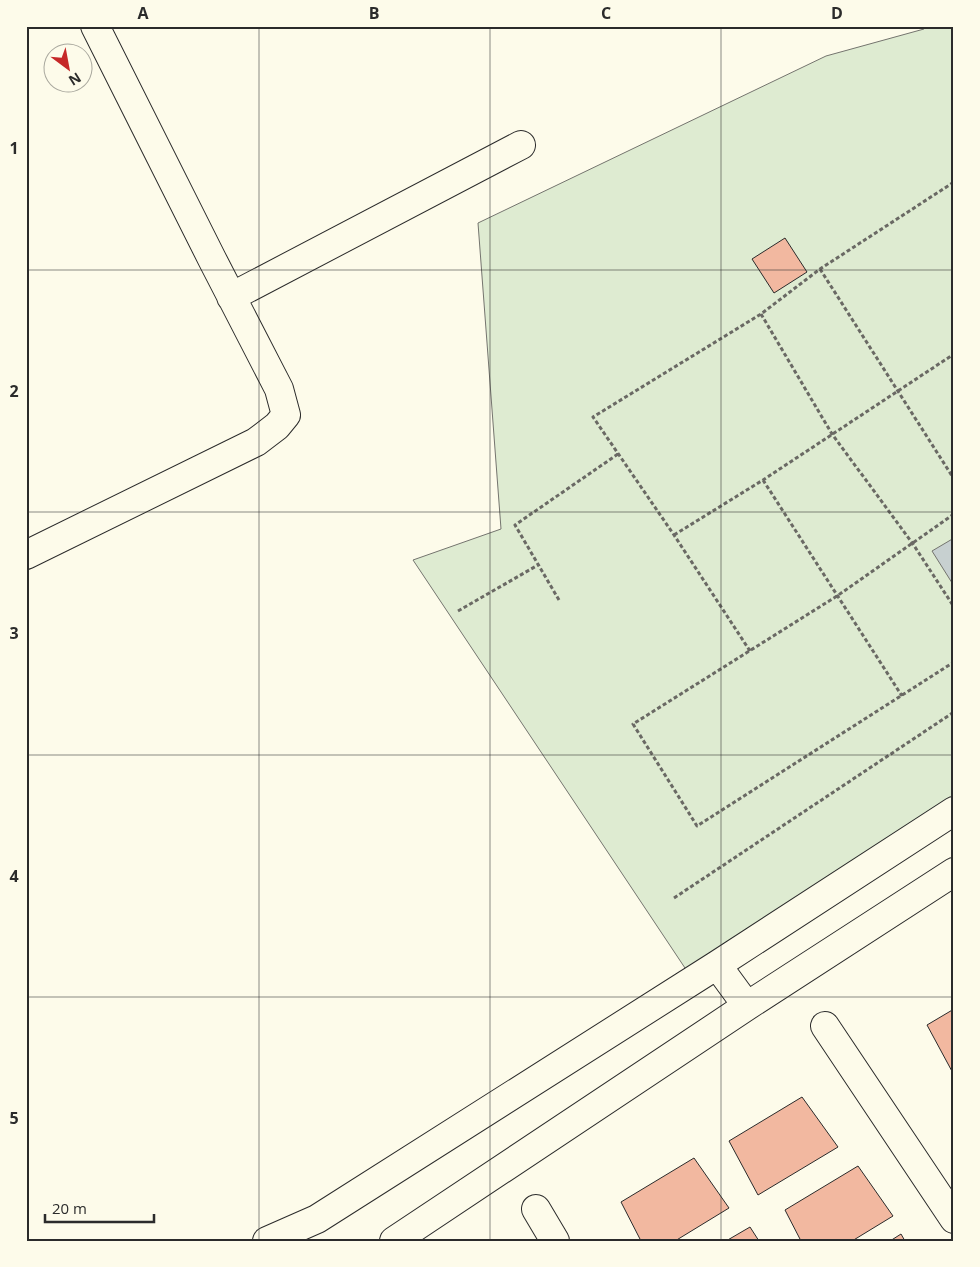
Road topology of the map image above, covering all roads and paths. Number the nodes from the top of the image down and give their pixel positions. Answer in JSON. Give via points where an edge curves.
{"nodes":[{"id":1,"x":95,"y":26,"type":"edge"},
{"id":2,"x":521,"y":144,"type":"dead end"},
{"id":3,"x":954,"y":182,"type":"edge"},
{"id":4,"x":820,"y":269,"type":"junction"},
{"id":5,"x":231,"y":297,"type":"junction"},
{"id":6,"x":761,"y":314,"type":"junction"},
{"id":7,"x":954,"y":354,"type":"edge"},
{"id":8,"x":898,"y":391,"type":"junction"},
{"id":9,"x":832,"y":434,"type":"junction"},
{"id":10,"x":618,"y":454,"type":"junction"},
{"id":11,"x":954,"y":479,"type":"edge"},
{"id":12,"x":763,"y":480,"type":"junction"},
{"id":13,"x":954,"y":514,"type":"edge"},
{"id":14,"x":674,"y":535,"type":"junction"},
{"id":15,"x":913,"y":544,"type":"junction"},
{"id":16,"x":26,"y":555,"type":"edge"},
{"id":17,"x":538,"y":565,"type":"junction"},
{"id":18,"x":837,"y":596,"type":"junction"},
{"id":19,"x":559,"y":600,"type":"dead end"},
{"id":20,"x":954,"y":607,"type":"edge"},
{"id":21,"x":458,"y":611,"type":"dead end"},
{"id":22,"x":750,"y":651,"type":"junction"},
{"id":23,"x":954,"y":662,"type":"edge"},
{"id":24,"x":902,"y":696,"type":"junction"},
{"id":25,"x":954,"y":712,"type":"edge"},
{"id":26,"x":954,"y":811,"type":"edge"},
{"id":27,"x":954,"y":872,"type":"edge"},
{"id":28,"x":674,"y":898,"type":"dead end"},
{"id":29,"x":717,"y":965,"type":"junction"},
{"id":30,"x":747,"y":1006,"type":"junction"},
{"id":31,"x":825,"y":1026,"type":"dead end"},
{"id":32,"x":536,"y":1209,"type":"dead end"},
{"id":33,"x":954,"y":1219,"type":"edge"},
{"id":34,"x":267,"y":1241,"type":"edge"},
{"id":35,"x":394,"y":1241,"type":"edge"},
{"id":36,"x":555,"y":1241,"type":"edge"}],
"edges":[{"from":1,"to":5,"type":"street"},
{"from":2,"to":5,"type":"street"},
{"from":3,"to":4,"type":"path"},
{"from":4,"to":6,"type":"path"},
{"from":4,"to":8,"type":"path"},
{"from":5,"to":16,"type":"street","via":[[279,389],[286,414],[277,426],[256,442]]},
{"from":6,"to":9,"type":"path"},
{"from":6,"to":10,"type":"path","via":[[593,417]]},
{"from":7,"to":8,"type":"path"},
{"from":8,"to":9,"type":"path"},
{"from":8,"to":11,"type":"path"},
{"from":9,"to":12,"type":"path"},
{"from":9,"to":15,"type":"path"},
{"from":10,"to":14,"type":"path"},
{"from":10,"to":17,"type":"path","via":[[515,525]]},
{"from":12,"to":14,"type":"path"},
{"from":12,"to":18,"type":"path"},
{"from":13,"to":15,"type":"path"},
{"from":14,"to":22,"type":"path"},
{"from":15,"to":18,"type":"path"},
{"from":15,"to":20,"type":"path"},
{"from":17,"to":19,"type":"path"},
{"from":17,"to":21,"type":"path"},
{"from":18,"to":22,"type":"path"},
{"from":18,"to":24,"type":"path"},
{"from":22,"to":24,"type":"path","via":[[633,724],[697,826]]},
{"from":23,"to":24,"type":"path"},
{"from":25,"to":28,"type":"path"},
{"from":26,"to":29,"type":"street"},
{"from":27,"to":30,"type":"street"},
{"from":29,"to":30,"type":"street"},
{"from":29,"to":34,"type":"street","via":[[317,1220]]},
{"from":30,"to":35,"type":"street"},
{"from":31,"to":33,"type":"street"},
{"from":32,"to":36,"type":"street"}]}
